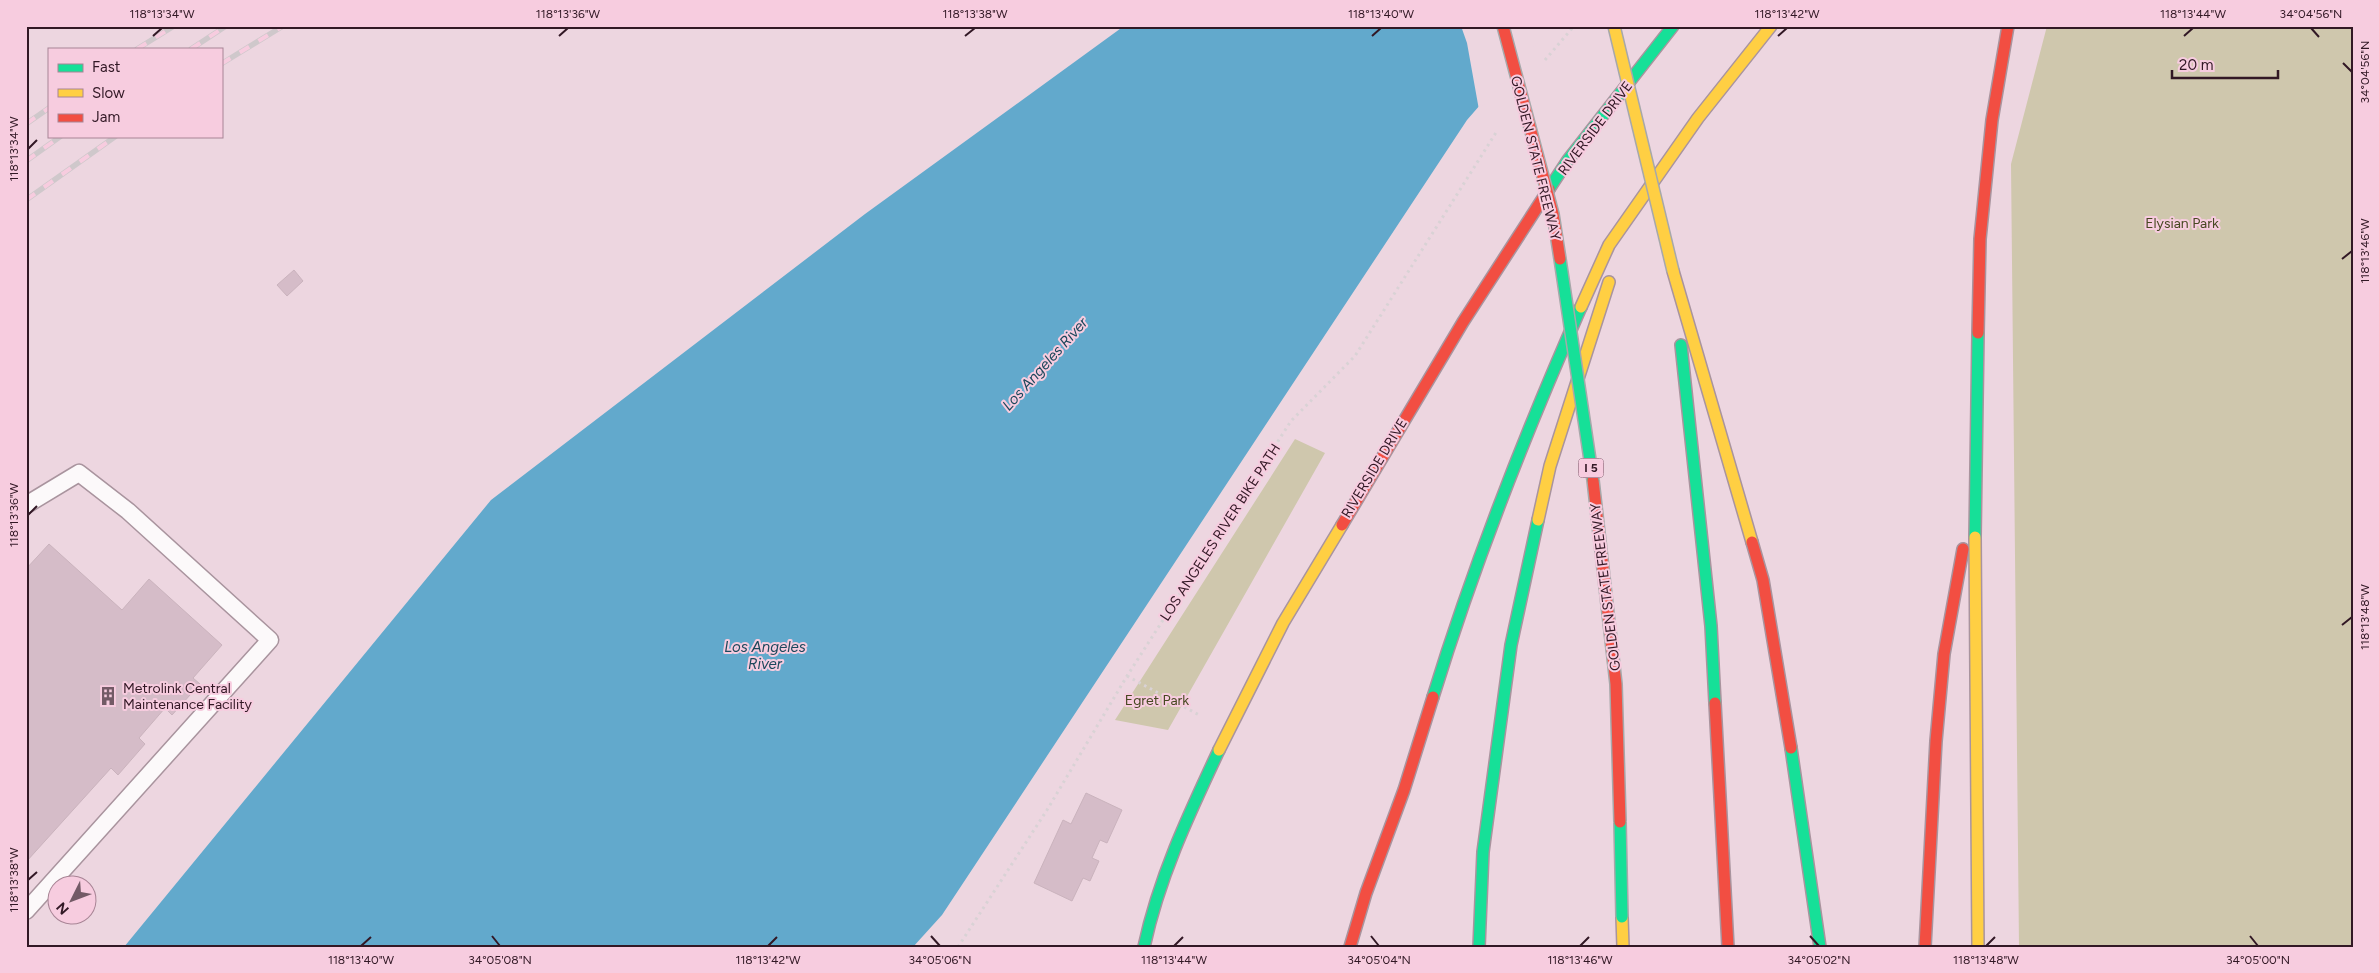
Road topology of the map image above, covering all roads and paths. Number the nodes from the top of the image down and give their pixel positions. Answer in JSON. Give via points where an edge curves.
{"nodes":[{"id":1,"x":1502,"y":26,"type":"edge"},
{"id":2,"x":1574,"y":26,"type":"edge"},
{"id":3,"x":1614,"y":26,"type":"edge"},
{"id":4,"x":1673,"y":26,"type":"edge"},
{"id":5,"x":1771,"y":26,"type":"edge"},
{"id":6,"x":2008,"y":26,"type":"edge"},
{"id":7,"x":1541,"y":64,"type":"dead end"},
{"id":8,"x":1698,"y":118,"type":"junction"},
{"id":9,"x":1497,"y":130,"type":"dead end"},
{"id":10,"x":1647,"y":211,"type":"dead end"},
{"id":11,"x":1615,"y":270,"type":"dead end"},
{"id":12,"x":1673,"y":272,"type":"junction"},
{"id":13,"x":1975,"y":484,"type":"junction"},
{"id":14,"x":26,"y":505,"type":"edge"},
{"id":15,"x":1127,"y":676,"type":"junction"},
{"id":16,"x":1228,"y":730,"type":"junction"},
{"id":17,"x":26,"y":912,"type":"edge"},
{"id":18,"x":958,"y":947,"type":"edge"},
{"id":19,"x":1144,"y":947,"type":"edge"},
{"id":20,"x":1350,"y":947,"type":"edge"},
{"id":21,"x":1479,"y":947,"type":"edge"},
{"id":22,"x":1623,"y":947,"type":"edge"},
{"id":23,"x":1728,"y":947,"type":"edge"},
{"id":24,"x":1820,"y":947,"type":"edge"},
{"id":25,"x":1925,"y":947,"type":"edge"},
{"id":26,"x":1978,"y":947,"type":"edge"}],
"edges":[{"from":1,"to":22,"type":"main road","name":"GOLDEN STATE FREEWAY","number":"I 5","bridge":true,"via":[[1553,214],[1588,440],[1616,684]]},
{"from":2,"to":7,"type":"path"},
{"from":3,"to":12,"type":"main road","bridge":true},
{"from":4,"to":16,"type":"main road","name":"RIVERSIDE DRIVE","via":[[1568,160],[1463,322],[1283,623]]},
{"from":5,"to":8,"type":"main road"},
{"from":6,"to":13,"type":"main road","via":[[1992,120],[1980,239]]},
{"from":8,"to":10,"type":"main road"},
{"from":8,"to":20,"type":"main road","via":[[1608,245],[1532,416],[1450,642]]},
{"from":9,"to":15,"type":"path","name":"LOS ANGELES RIVER BIKE PATH","via":[[1355,356],[1291,421]]},
{"from":11,"to":21,"type":"main road","via":[[1550,466],[1511,645],[1484,852]]},
{"from":12,"to":23,"type":"main road","via":[[1712,626]]},
{"from":12,"to":24,"type":"main road","via":[[1763,580]]},
{"from":13,"to":25,"type":"main road","via":[[1944,654]]},
{"from":13,"to":26,"type":"main road"},
{"from":14,"to":17,"type":"lane","via":[[79,473],[128,511],[270,640]]},
{"from":15,"to":16,"type":"path"},
{"from":15,"to":18,"type":"path","name":"LOS ANGELES RIVER BIKE PATH","via":[[1047,810]]},
{"from":16,"to":19,"type":"main road","name":"RIVERSIDE DRIVE","via":[[1174,846]]}]}
